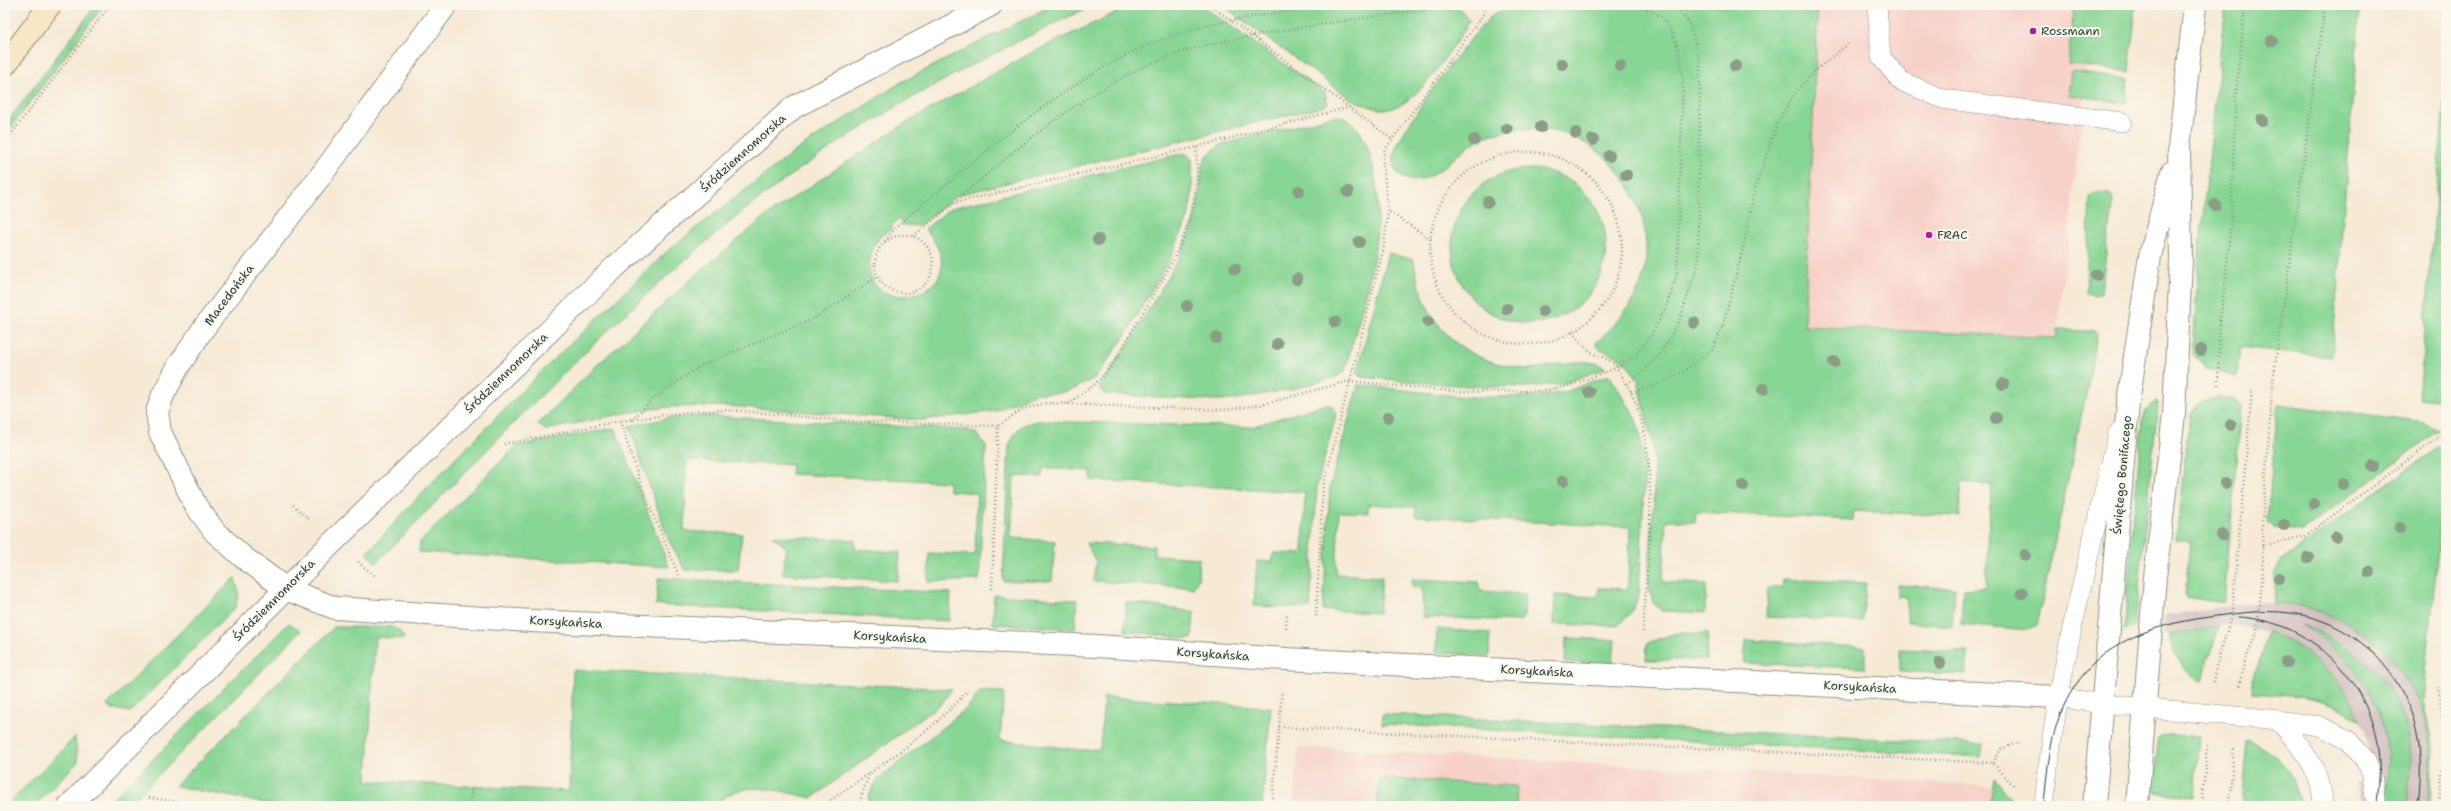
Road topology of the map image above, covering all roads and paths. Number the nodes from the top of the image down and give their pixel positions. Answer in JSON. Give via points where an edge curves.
{"nodes":[{"id":1,"x":50,"y":5,"type":"edge"},
{"id":2,"x":110,"y":5,"type":"edge"},
{"id":3,"x":446,"y":5,"type":"edge"},
{"id":4,"x":991,"y":5,"type":"edge"},
{"id":5,"x":1210,"y":5,"type":"edge"},
{"id":6,"x":1331,"y":5,"type":"edge"},
{"id":7,"x":1479,"y":5,"type":"edge"},
{"id":8,"x":1487,"y":5,"type":"edge"},
{"id":9,"x":1631,"y":5,"type":"edge"},
{"id":10,"x":1673,"y":5,"type":"edge"},
{"id":11,"x":2195,"y":5,"type":"edge"},
{"id":12,"x":2245,"y":5,"type":"edge"},
{"id":13,"x":2324,"y":5,"type":"edge"},
{"id":14,"x":1877,"y":11,"type":"edge"},
{"id":15,"x":1233,"y":22,"type":"junction"},
{"id":16,"x":1251,"y":36,"type":"junction"},
{"id":17,"x":5,"y":65,"type":"edge"},
{"id":18,"x":1350,"y":107,"type":"junction"},
{"id":19,"x":2122,"y":122,"type":"dead end"},
{"id":20,"x":1392,"y":139,"type":"junction"},
{"id":21,"x":5,"y":142,"type":"edge"},
{"id":22,"x":1196,"y":147,"type":"junction"},
{"id":23,"x":2179,"y":148,"type":"junction"},
{"id":24,"x":954,"y":203,"type":"junction"},
{"id":25,"x":1388,"y":211,"type":"junction"},
{"id":26,"x":913,"y":236,"type":"junction"},
{"id":27,"x":1431,"y":240,"type":"junction"},
{"id":28,"x":885,"y":242,"type":"junction"},
{"id":29,"x":878,"y":276,"type":"junction"},
{"id":30,"x":1572,"y":332,"type":"junction"},
{"id":31,"x":1616,"y":368,"type":"junction"},
{"id":32,"x":2132,"y":375,"type":"junction"},
{"id":33,"x":1349,"y":381,"type":"junction"},
{"id":34,"x":1627,"y":384,"type":"junction"},
{"id":35,"x":2218,"y":385,"type":"dead end"},
{"id":36,"x":2252,"y":389,"type":"dead end"},
{"id":37,"x":1631,"y":392,"type":"junction"},
{"id":38,"x":1068,"y":404,"type":"junction"},
{"id":39,"x":632,"y":420,"type":"junction"},
{"id":40,"x":620,"y":421,"type":"junction"},
{"id":41,"x":998,"y":426,"type":"junction"},
{"id":42,"x":2446,"y":432,"type":"edge"},
{"id":43,"x":504,"y":444,"type":"dead end"},
{"id":44,"x":293,"y":505,"type":"dead end"},
{"id":45,"x":314,"y":523,"type":"dead end"},
{"id":46,"x":2262,"y":546,"type":"junction"},
{"id":47,"x":355,"y":559,"type":"dead end"},
{"id":48,"x":375,"y":576,"type":"dead end"},
{"id":49,"x":679,"y":576,"type":"dead end"},
{"id":50,"x":286,"y":588,"type":"junction"},
{"id":51,"x":992,"y":589,"type":"dead end"},
{"id":52,"x":1316,"y":616,"type":"dead end"},
{"id":53,"x":1643,"y":633,"type":"dead end"},
{"id":54,"x":2439,"y":686,"type":"dead end"},
{"id":55,"x":1282,"y":687,"type":"dead end"},
{"id":56,"x":2239,"y":688,"type":"dead end"},
{"id":57,"x":968,"y":690,"type":"dead end"},
{"id":58,"x":2058,"y":697,"type":"junction"},
{"id":59,"x":2102,"y":704,"type":"junction"},
{"id":60,"x":2144,"y":707,"type":"junction"},
{"id":61,"x":2210,"y":713,"type":"junction"},
{"id":62,"x":2278,"y":720,"type":"junction"},
{"id":63,"x":1279,"y":727,"type":"junction"},
{"id":64,"x":2027,"y":740,"type":"dead end"},
{"id":65,"x":2234,"y":743,"type":"dead end"},
{"id":66,"x":1993,"y":763,"type":"junction"},
{"id":67,"x":870,"y":772,"type":"junction"},
{"id":68,"x":472,"y":786,"type":"dead end"},
{"id":69,"x":2016,"y":788,"type":"dead end"},
{"id":70,"x":150,"y":798,"type":"dead end"},
{"id":71,"x":69,"y":806,"type":"edge"},
{"id":72,"x":208,"y":806,"type":"edge"},
{"id":73,"x":470,"y":806,"type":"edge"},
{"id":74,"x":826,"y":806,"type":"edge"},
{"id":75,"x":858,"y":806,"type":"edge"},
{"id":76,"x":1272,"y":806,"type":"edge"},
{"id":77,"x":2044,"y":806,"type":"edge"},
{"id":78,"x":2094,"y":806,"type":"edge"},
{"id":79,"x":2137,"y":806,"type":"edge"},
{"id":80,"x":2202,"y":806,"type":"edge"},
{"id":81,"x":2229,"y":806,"type":"edge"},
{"id":82,"x":2323,"y":806,"type":"edge"},
{"id":83,"x":2376,"y":806,"type":"edge"},
{"id":84,"x":2439,"y":806,"type":"edge"}],
"edges":[{"from":1,"to":17,"type":"main road"},
{"from":2,"to":21,"type":"path"},
{"from":3,"to":50,"type":"street","name":"Macedońska","via":[[325,170],[203,329],[163,394],[157,412],[160,432],[196,506],[215,532],[243,557]]},
{"from":4,"to":50,"type":"street","name":"Śródziemnomorska","via":[[794,107],[614,268]]},
{"from":5,"to":15,"type":"path"},
{"from":6,"to":15,"type":"path"},
{"from":7,"to":16,"type":"path","via":[[1358,18]]},
{"from":8,"to":20,"type":"path","via":[[1483,15]]},
{"from":9,"to":31,"type":"path","via":[[1643,6],[1659,14],[1671,29],[1680,52],[1683,80],[1679,242],[1677,274],[1666,307],[1653,332],[1636,355]]},
{"from":10,"to":34,"type":"path","via":[[1689,23],[1700,60],[1698,264],[1680,319],[1661,353]]},
{"from":11,"to":23,"type":"street","name":"Świętego Bonifacego"},
{"from":12,"to":35,"type":"path","via":[[2236,95],[2231,220],[2220,317]]},
{"from":13,"to":46,"type":"path","via":[[2273,381]]},
{"from":14,"to":19,"type":"lane","via":[[1881,57],[1901,81],[1943,99]]},
{"from":14,"to":37,"type":"path","via":[[1815,71],[1783,109],[1754,192],[1745,240],[1723,325],[1713,349],[1681,373],[1655,386]]},
{"from":15,"to":16,"type":"path"},
{"from":15,"to":28,"type":"path","via":[[1173,35],[1134,52],[1093,75],[1041,110],[971,164],[898,225]]},
{"from":16,"to":18,"type":"path"},
{"from":16,"to":24,"type":"path","via":[[1190,49],[1156,62],[1086,99],[1042,130]]},
{"from":18,"to":20,"type":"path"},
{"from":18,"to":22,"type":"path"},
{"from":20,"to":25,"type":"path","via":[[1384,151],[1383,162]]},
{"from":22,"to":24,"type":"path"},
{"from":22,"to":38,"type":"path","via":[[1196,194],[1190,223],[1180,245],[1160,284],[1102,377]]},
{"from":23,"to":32,"type":"street","name":"Świętego Bonifacego","via":[[2150,256]]},
{"from":23,"to":60,"type":"street","name":"Świętego Bonifacego","via":[[2182,259],[2176,386]]},
{"from":24,"to":26,"type":"path"},
{"from":25,"to":27,"type":"path"},
{"from":25,"to":33,"type":"path","via":[[1384,246]]},
{"from":26,"to":28,"type":"path","via":[[902,234]]},
{"from":26,"to":29,"type":"path","via":[[923,241],[932,252],[934,261],[930,279],[916,290],[898,293],[882,284]]},
{"from":27,"to":30,"type":"path","via":[[1431,258],[1442,294],[1452,310],[1471,326],[1500,340],[1518,344],[1556,340]]},
{"from":27,"to":30,"type":"path","via":[[1434,221],[1441,203],[1452,188],[1480,163],[1504,155],[1535,152],[1571,162],[1600,186],[1611,202],[1622,238],[1619,275],[1612,292],[1588,321]]},
{"from":28,"to":29,"type":"path","via":[[876,258]]},
{"from":29,"to":39,"type":"path","via":[[815,318],[700,366],[654,398]]},
{"from":30,"to":31,"type":"path","via":[[1582,345],[1610,360]]},
{"from":31,"to":33,"type":"path","via":[[1571,385],[1541,391],[1461,392]]},
{"from":31,"to":34,"type":"path"},
{"from":32,"to":58,"type":"lane"},
{"from":32,"to":59,"type":"street","name":"Świętego Bonifacego"},
{"from":33,"to":38,"type":"path","via":[[1260,405],[1224,410]]},
{"from":33,"to":52,"type":"path","via":[[1323,488]]},
{"from":34,"to":37,"type":"path"},
{"from":36,"to":61,"type":"path","via":[[2233,605],[2229,630],[2215,665]]},
{"from":37,"to":53,"type":"path","via":[[1644,425],[1648,454],[1649,517]]},
{"from":38,"to":41,"type":"path","via":[[1034,405],[1014,414]]},
{"from":39,"to":40,"type":"path"},
{"from":39,"to":41,"type":"path","via":[[689,412],[733,410],[847,421]]},
{"from":40,"to":43,"type":"path"},
{"from":40,"to":49,"type":"path","via":[[644,493]]},
{"from":41,"to":51,"type":"path"},
{"from":42,"to":46,"type":"path","via":[[2305,536]]},
{"from":44,"to":45,"type":"path"},
{"from":46,"to":56,"type":"path","via":[[2263,570],[2258,625],[2243,667]]},
{"from":47,"to":48,"type":"path"},
{"from":50,"to":58,"type":"street","name":"Korsykańska","via":[[335,608],[574,623],[1089,646],[1285,659]]},
{"from":50,"to":71,"type":"street","name":"Śródziemnomorska"},
{"from":54,"to":84,"type":"path","via":[[2445,743]]},
{"from":55,"to":63,"type":"path"},
{"from":57,"to":67,"type":"path","via":[[908,745]]},
{"from":58,"to":59,"type":"lane","name":"Korsykańska"},
{"from":58,"to":77,"type":"lane"},
{"from":59,"to":60,"type":"lane","name":"Korsykańska"},
{"from":59,"to":78,"type":"street","name":"Świętego Bonifacego"},
{"from":60,"to":61,"type":"lane","name":"Korsykańska"},
{"from":60,"to":79,"type":"street","name":"Świętego Bonifacego"},
{"from":61,"to":62,"type":"lane","name":"Korsykańska"},
{"from":61,"to":80,"type":"path"},
{"from":62,"to":82,"type":"lane","via":[[2305,752],[2315,770],[2321,787]]},
{"from":62,"to":83,"type":"lane","name":"Korsykańska","via":[[2320,726],[2348,740],[2366,760],[2372,775]]},
{"from":63,"to":66,"type":"path"},
{"from":63,"to":76,"type":"path"},
{"from":64,"to":66,"type":"path","via":[[2001,749]]},
{"from":65,"to":81,"type":"path"},
{"from":66,"to":69,"type":"path"},
{"from":67,"to":74,"type":"path"},
{"from":67,"to":75,"type":"path"},
{"from":68,"to":73,"type":"path"},
{"from":70,"to":72,"type":"path"}]}
